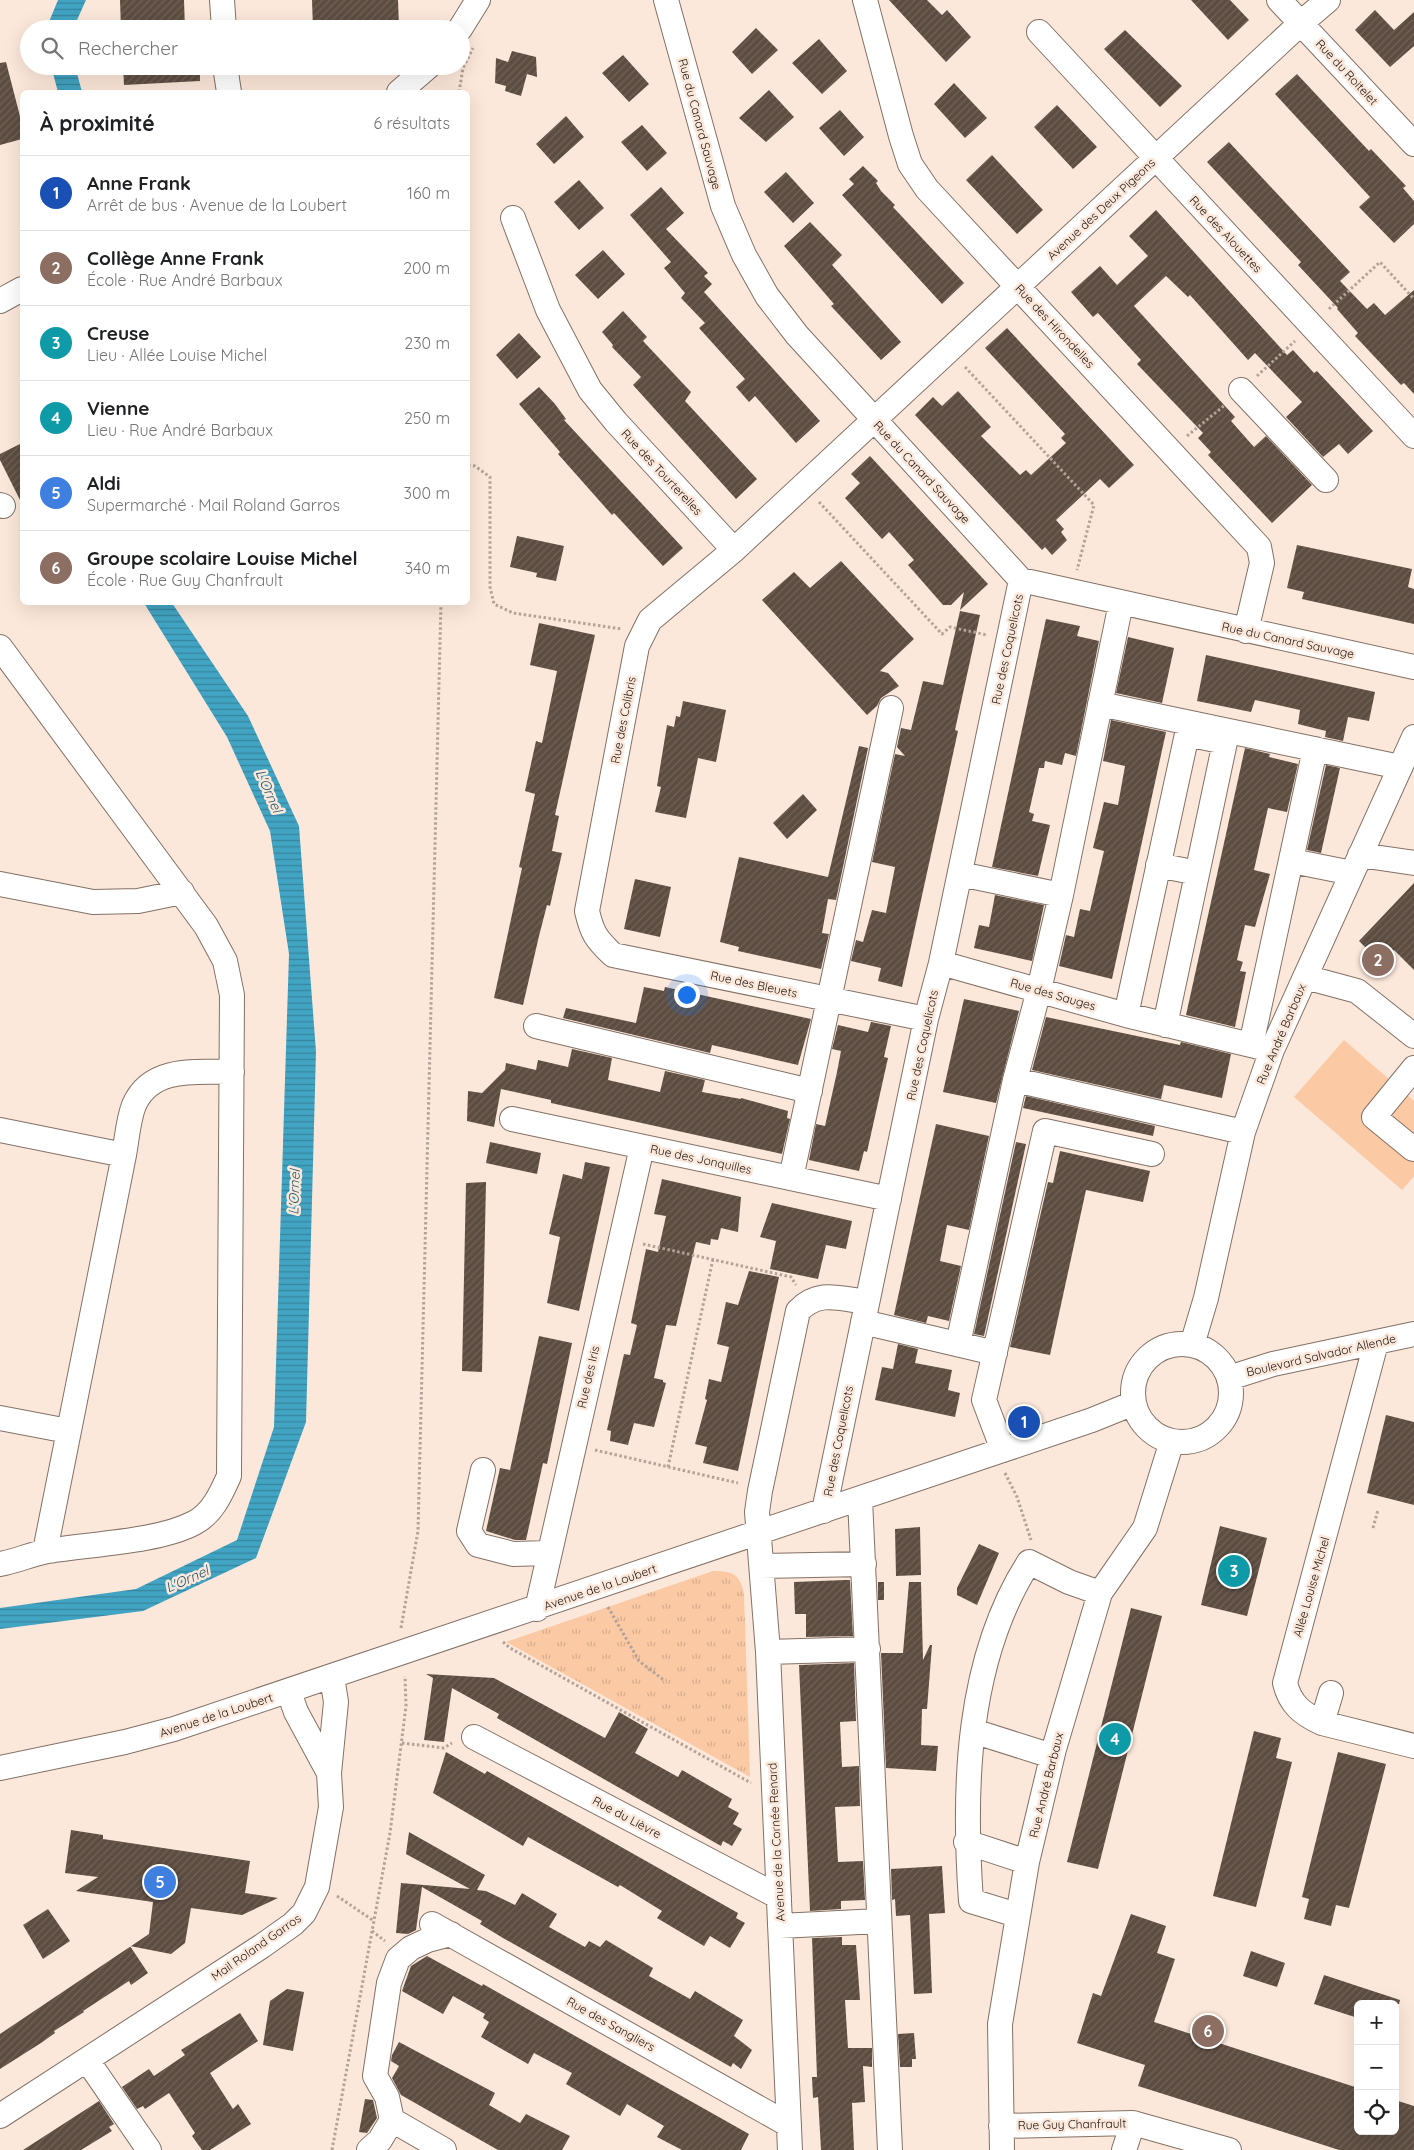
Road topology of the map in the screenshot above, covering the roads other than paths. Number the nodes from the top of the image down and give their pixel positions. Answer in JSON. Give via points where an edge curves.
{"nodes":[{"id":1,"x":222,"y":0,"type":"edge"},
{"id":2,"x":478,"y":0,"type":"edge"},
{"id":3,"x":666,"y":0,"type":"edge"},
{"id":4,"x":865,"y":0,"type":"edge"},
{"id":5,"x":1280,"y":0,"type":"edge"},
{"id":6,"x":1328,"y":0,"type":"edge"},
{"id":7,"x":223,"y":20,"type":"edge"},
{"id":8,"x":466,"y":20,"type":"edge"},
{"id":9,"x":1301,"y":23,"type":"junction"},
{"id":10,"x":1039,"y":32,"type":"dead end"},
{"id":11,"x":227,"y":75,"type":"edge"},
{"id":12,"x":424,"y":77,"type":"edge"},
{"id":13,"x":229,"y":90,"type":"edge"},
{"id":14,"x":402,"y":90,"type":"edge"},
{"id":15,"x":1414,"y":144,"type":"edge"},
{"id":16,"x":1156,"y":158,"type":"junction"},
{"id":17,"x":513,"y":218,"type":"dead end"},
{"id":18,"x":1018,"y":286,"type":"junction"},
{"id":19,"x":20,"y":290,"type":"edge"},
{"id":20,"x":0,"y":301,"type":"edge"},
{"id":21,"x":1242,"y":390,"type":"road end"},
{"id":22,"x":874,"y":420,"type":"junction"},
{"id":23,"x":1414,"y":436,"type":"edge"},
{"id":24,"x":1326,"y":480,"type":"dead end"},
{"id":25,"x":734,"y":550,"type":"junction"},
{"id":26,"x":1021,"y":580,"type":"junction"},
{"id":27,"x":1121,"y":602,"type":"junction"},
{"id":28,"x":1246,"y":631,"type":"junction"},
{"id":29,"x":0,"y":647,"type":"edge"},
{"id":30,"x":1414,"y":667,"type":"edge"},
{"id":31,"x":1100,"y":704,"type":"junction"},
{"id":32,"x":891,"y":708,"type":"dead end"},
{"id":33,"x":1414,"y":738,"type":"edge"},
{"id":34,"x":1315,"y":749,"type":"junction"},
{"id":35,"x":1400,"y":767,"type":"junction"},
{"id":36,"x":1292,"y":861,"type":"junction"},
{"id":37,"x":1414,"y":863,"type":"edge"},
{"id":38,"x":1356,"y":864,"type":"junction"},
{"id":39,"x":1158,"y":865,"type":"junction"},
{"id":40,"x":1197,"y":873,"type":"junction"},
{"id":41,"x":960,"y":874,"type":"junction"},
{"id":42,"x":0,"y":884,"type":"edge"},
{"id":43,"x":182,"y":892,"type":"junction"},
{"id":44,"x":1061,"y":895,"type":"junction"},
{"id":45,"x":592,"y":931,"type":"joint"},
{"id":46,"x":941,"y":963,"type":"junction"},
{"id":47,"x":1305,"y":977,"type":"junction"},
{"id":48,"x":1040,"y":990,"type":"junction"},
{"id":49,"x":830,"y":999,"type":"junction"},
{"id":50,"x":1126,"y":1015,"type":"junction"},
{"id":51,"x":926,"y":1019,"type":"junction"},
{"id":52,"x":1165,"y":1024,"type":"junction"},
{"id":53,"x":536,"y":1026,"type":"dead end"},
{"id":54,"x":1414,"y":1036,"type":"edge"},
{"id":55,"x":1262,"y":1047,"type":"junction"},
{"id":56,"x":1414,"y":1068,"type":"edge"},
{"id":57,"x":232,"y":1072,"type":"junction"},
{"id":58,"x":1015,"y":1080,"type":"junction"},
{"id":59,"x":810,"y":1090,"type":"junction"},
{"id":60,"x":512,"y":1119,"type":"dead end"},
{"id":61,"x":0,"y":1130,"type":"edge"},
{"id":62,"x":1243,"y":1132,"type":"junction"},
{"id":63,"x":642,"y":1146,"type":"junction"},
{"id":64,"x":1413,"y":1149,"type":"edge"},
{"id":65,"x":1152,"y":1154,"type":"dead end"},
{"id":66,"x":124,"y":1155,"type":"junction"},
{"id":67,"x":791,"y":1178,"type":"junction"},
{"id":68,"x":890,"y":1199,"type":"junction"},
{"id":69,"x":865,"y":1312,"type":"junction"},
{"id":70,"x":1414,"y":1334,"type":"edge"},
{"id":71,"x":1376,"y":1343,"type":"junction"},
{"id":72,"x":958,"y":1344,"type":"junction"},
{"id":73,"x":1192,"y":1345,"type":"junction"},
{"id":74,"x":995,"y":1353,"type":"junction"},
{"id":75,"x":1229,"y":1378,"type":"junction"},
{"id":76,"x":1134,"y":1403,"type":"junction"},
{"id":77,"x":0,"y":1418,"type":"edge"},
{"id":78,"x":68,"y":1432,"type":"junction"},
{"id":79,"x":1172,"y":1441,"type":"junction"},
{"id":80,"x":1004,"y":1461,"type":"junction"},
{"id":81,"x":483,"y":1470,"type":"dead end"},
{"id":82,"x":860,"y":1499,"type":"junction"},
{"id":83,"x":824,"y":1511,"type":"junction"},
{"id":84,"x":758,"y":1533,"type":"junction"},
{"id":85,"x":0,"y":1550,"type":"edge"},
{"id":86,"x":44,"y":1551,"type":"junction"},
{"id":87,"x":549,"y":1553,"type":"junction"},
{"id":88,"x":0,"y":1564,"type":"edge"},
{"id":89,"x":864,"y":1564,"type":"junction"},
{"id":90,"x":762,"y":1566,"type":"junction"},
{"id":91,"x":1100,"y":1593,"type":"junction"},
{"id":92,"x":537,"y":1609,"type":"junction"},
{"id":93,"x":868,"y":1649,"type":"junction"},
{"id":94,"x":768,"y":1652,"type":"junction"},
{"id":95,"x":332,"y":1677,"type":"junction"},
{"id":96,"x":289,"y":1692,"type":"junction"},
{"id":97,"x":1331,"y":1693,"type":"dead end"},
{"id":98,"x":1322,"y":1723,"type":"junction"},
{"id":99,"x":972,"y":1730,"type":"junction"},
{"id":100,"x":474,"y":1737,"type":"road end"},
{"id":101,"x":1414,"y":1746,"type":"edge"},
{"id":102,"x":61,"y":1756,"type":"junction"},
{"id":103,"x":1052,"y":1756,"type":"junction"},
{"id":104,"x":0,"y":1759,"type":"edge"},
{"id":105,"x":0,"y":1768,"type":"edge"},
{"id":106,"x":329,"y":1773,"type":"junction"},
{"id":107,"x":966,"y":1842,"type":"junction"},
{"id":108,"x":1027,"y":1862,"type":"junction"},
{"id":109,"x":779,"y":1898,"type":"junction"},
{"id":110,"x":1017,"y":1915,"type":"junction"},
{"id":111,"x":879,"y":1921,"type":"junction"},
{"id":112,"x":780,"y":1926,"type":"junction"},
{"id":113,"x":86,"y":2060,"type":"junction"},
{"id":114,"x":0,"y":2116,"type":"edge"},
{"id":115,"x":392,"y":2120,"type":"junction"},
{"id":116,"x":1133,"y":2123,"type":"junction"},
{"id":117,"x":789,"y":2125,"type":"junction"},
{"id":118,"x":1001,"y":2126,"type":"junction"},
{"id":119,"x":149,"y":2150,"type":"edge"},
{"id":120,"x":369,"y":2150,"type":"edge"},
{"id":121,"x":444,"y":2150,"type":"edge"},
{"id":122,"x":790,"y":2150,"type":"edge"},
{"id":123,"x":890,"y":2150,"type":"edge"},
{"id":124,"x":1002,"y":2150,"type":"edge"},
{"id":125,"x":1124,"y":2150,"type":"edge"},
{"id":126,"x":1229,"y":2150,"type":"edge"}],
"edges":[{"from":1,"to":7,"type":"street"},
{"from":2,"to":8,"type":"street"},
{"from":3,"to":22,"type":"street","name":"Rue du Canard Sauvage","via":[[723,206],[744,255],[767,296],[797,335]]},
{"from":4,"to":18,"type":"street","name":"Rue des Hirondelles","via":[[910,164],[927,189]]},
{"from":5,"to":9,"type":"street","name":"Rue du Roitelet"},
{"from":6,"to":9,"type":"street","name":"Avenue des Deux Pigeons"},
{"from":9,"to":15,"type":"street","name":"Rue du Roitelet"},
{"from":9,"to":16,"type":"street","name":"Avenue des Deux Pigeons"},
{"from":10,"to":16,"type":"street","name":"Rue des Alouettes"},
{"from":11,"to":13,"type":"street"},
{"from":12,"to":14,"type":"street"},
{"from":16,"to":18,"type":"street","name":"Avenue des Deux Pigeons"},
{"from":16,"to":23,"type":"street","name":"Rue des Alouettes"},
{"from":17,"to":25,"type":"street","name":"Rue des Tourterelles","via":[[548,310],[590,390]]},
{"from":18,"to":22,"type":"street","name":"Avenue des Deux Pigeons"},
{"from":18,"to":28,"type":"street","name":"Rue des Hirondelles","via":[[1259,548],[1262,563]]},
{"from":19,"to":20,"type":"street"},
{"from":21,"to":24,"type":"street"},
{"from":22,"to":25,"type":"street"},
{"from":22,"to":26,"type":"street","name":"Rue du Canard Sauvage"},
{"from":25,"to":45,"type":"street","name":"Rue des Colibris","via":[[650,620],[642,632],[587,911]]},
{"from":26,"to":27,"type":"street","name":"Rue du Canard Sauvage"},
{"from":26,"to":41,"type":"street","name":"Rue des Coquelicots"},
{"from":27,"to":28,"type":"street","name":"Rue du Canard Sauvage"},
{"from":27,"to":31,"type":"street"},
{"from":28,"to":30,"type":"street","name":"Rue du Canard Sauvage"},
{"from":29,"to":43,"type":"street"},
{"from":31,"to":34,"type":"street"},
{"from":31,"to":44,"type":"street"},
{"from":32,"to":49,"type":"street"},
{"from":33,"to":35,"type":"street","name":"Rue André Barbaux"},
{"from":34,"to":35,"type":"street"},
{"from":34,"to":36,"type":"street"},
{"from":35,"to":38,"type":"street","name":"Rue André Barbaux"},
{"from":36,"to":38,"type":"street"},
{"from":36,"to":55,"type":"street"},
{"from":37,"to":38,"type":"street"},
{"from":38,"to":47,"type":"street","name":"Rue André Barbaux"},
{"from":39,"to":40,"type":"street"},
{"from":39,"to":40,"type":"street","via":[[1187,734],[1225,742]]},
{"from":39,"to":50,"type":"street"},
{"from":40,"to":52,"type":"street"},
{"from":41,"to":44,"type":"street"},
{"from":41,"to":46,"type":"street","name":"Rue des Coquelicots"},
{"from":42,"to":43,"type":"street","via":[[93,902],[138,901]]},
{"from":43,"to":57,"type":"street","via":[[206,926],[225,962],[232,995]]},
{"from":44,"to":48,"type":"street"},
{"from":45,"to":49,"type":"street","name":"Rue des Bleuets","via":[[613,955]]},
{"from":46,"to":48,"type":"street","name":"Rue des Sauges"},
{"from":46,"to":51,"type":"street","name":"Rue des Coquelicots"},
{"from":47,"to":54,"type":"street","via":[[1357,990]]},
{"from":47,"to":55,"type":"street","name":"Rue André Barbaux"},
{"from":48,"to":50,"type":"street","name":"Rue des Sauges"},
{"from":48,"to":58,"type":"street"},
{"from":49,"to":51,"type":"street","name":"Rue des Bleuets"},
{"from":49,"to":59,"type":"street"},
{"from":50,"to":52,"type":"street","name":"Rue des Sauges"},
{"from":51,"to":68,"type":"street","name":"Rue des Coquelicots"},
{"from":52,"to":55,"type":"street","name":"Rue des Sauges"},
{"from":53,"to":59,"type":"street"},
{"from":55,"to":62,"type":"street","name":"Rue André Barbaux"},
{"from":56,"to":64,"type":"street","via":[[1374,1116]]},
{"from":57,"to":66,"type":"street","via":[[186,1072],[162,1077],[144,1088],[133,1107]]},
{"from":57,"to":86,"type":"street","via":[[229,1476],[218,1501],[195,1523],[166,1534]]},
{"from":58,"to":62,"type":"street"},
{"from":58,"to":72,"type":"street"},
{"from":59,"to":67,"type":"street"},
{"from":60,"to":63,"type":"street","name":"Rue des Jonquilles"},
{"from":61,"to":66,"type":"street"},
{"from":62,"to":73,"type":"street","name":"Rue André Barbaux","via":[[1206,1298]]},
{"from":63,"to":67,"type":"street","name":"Rue des Jonquilles"},
{"from":63,"to":87,"type":"street","name":"Rue des Iris"},
{"from":65,"to":74,"type":"street","via":[[1044,1131]]},
{"from":66,"to":78,"type":"street"},
{"from":67,"to":68,"type":"street","name":"Rue des Jonquilles"},
{"from":68,"to":69,"type":"street","name":"Rue des Coquelicots"},
{"from":69,"to":72,"type":"street"},
{"from":69,"to":83,"type":"street","name":"Rue des Coquelicots"},
{"from":69,"to":84,"type":"street","name":"Avenue de la Cornée Renard","via":[[819,1296],[798,1311],[760,1491]]},
{"from":70,"to":71,"type":"street","name":"Boulevard Salvador Allende"},
{"from":71,"to":75,"type":"street","name":"Boulevard Salvador Allende","via":[[1273,1364]]},
{"from":71,"to":98,"type":"street","name":"Allée Louise Michel","via":[[1286,1672],[1288,1696],[1308,1717]]},
{"from":72,"to":74,"type":"street"},
{"from":73,"to":75,"type":"street","via":[[1208,1351],[1221,1363]]},
{"from":73,"to":76,"type":"street","via":[[1178,1345],[1153,1354],[1137,1376]]},
{"from":74,"to":80,"type":"street","via":[[984,1400]]},
{"from":75,"to":79,"type":"street","via":[[1232,1395],[1228,1412],[1219,1426],[1189,1442]]},
{"from":76,"to":79,"type":"street","via":[[1148,1428]]},
{"from":76,"to":80,"type":"street","name":"Avenue de la Loubert"},
{"from":77,"to":78,"type":"street"},
{"from":78,"to":86,"type":"street"},
{"from":79,"to":91,"type":"street","name":"Rue André Barbaux","via":[[1146,1528]]},
{"from":80,"to":82,"type":"street","name":"Avenue de la Loubert"},
{"from":81,"to":87,"type":"street","via":[[469,1530],[478,1545],[514,1554]]},
{"from":82,"to":83,"type":"street","name":"Avenue de la Loubert"},
{"from":82,"to":89,"type":"street"},
{"from":83,"to":84,"type":"street","name":"Avenue de la Loubert"},
{"from":84,"to":90,"type":"street","name":"Avenue de la Cornée Renard"},
{"from":84,"to":92,"type":"street","name":"Avenue de la Loubert"},
{"from":85,"to":86,"type":"street"},
{"from":86,"to":88,"type":"street"},
{"from":87,"to":92,"type":"street","name":"Rue des Iris"},
{"from":89,"to":90,"type":"street"},
{"from":89,"to":93,"type":"street"},
{"from":90,"to":94,"type":"street","name":"Avenue de la Cornée Renard"},
{"from":91,"to":99,"type":"street","via":[[1029,1562],[994,1636]]},
{"from":91,"to":103,"type":"street","name":"Rue André Barbaux"},
{"from":92,"to":95,"type":"street","name":"Avenue de la Loubert"},
{"from":93,"to":94,"type":"street"},
{"from":93,"to":111,"type":"street"},
{"from":94,"to":109,"type":"street","name":"Avenue de la Cornée Renard"},
{"from":95,"to":96,"type":"street","name":"Avenue de la Loubert"},
{"from":95,"to":106,"type":"street","name":"Mail Roland Garros","via":[[336,1702]]},
{"from":96,"to":102,"type":"street","name":"Avenue de la Loubert","via":[[174,1729]]},
{"from":96,"to":106,"type":"street","name":"Mail Roland Garros","via":[[296,1712]]},
{"from":97,"to":98,"type":"street"},
{"from":98,"to":101,"type":"street","name":"Allée Louise Michel"},
{"from":99,"to":103,"type":"street"},
{"from":99,"to":107,"type":"street","via":[[967,1771]]},
{"from":100,"to":109,"type":"street","name":"Rue du Lièvre"},
{"from":102,"to":104,"type":"street","name":"Avenue de la Loubert"},
{"from":102,"to":105,"type":"street","name":"Avenue de la Loubert"},
{"from":103,"to":108,"type":"street","name":"Rue André Barbaux"},
{"from":106,"to":113,"type":"street","name":"Mail Roland Garros","via":[[331,1808],[317,1887],[304,1913],[294,1924]]},
{"from":107,"to":108,"type":"street"},
{"from":107,"to":110,"type":"street","via":[[971,1901]]},
{"from":108,"to":110,"type":"street","name":"Rue André Barbaux"},
{"from":109,"to":112,"type":"street","name":"Avenue de la Cornée Renard"},
{"from":110,"to":118,"type":"street","name":"Rue André Barbaux","via":[[1000,2024]]},
{"from":111,"to":112,"type":"street"},
{"from":111,"to":123,"type":"street"},
{"from":112,"to":117,"type":"street","name":"Avenue de la Cornée Renard"},
{"from":113,"to":114,"type":"street","name":"Mail Roland Garros"},
{"from":113,"to":119,"type":"street"},
{"from":115,"to":117,"type":"street","name":"Rue des Sangliers","via":[[387,2097],[375,2076],[389,1983],[398,1959],[441,1929]]},
{"from":115,"to":120,"type":"street","via":[[380,2140]]},
{"from":115,"to":121,"type":"street"},
{"from":116,"to":118,"type":"street","name":"Rue Guy Chanfrault"},
{"from":116,"to":125,"type":"street"},
{"from":116,"to":126,"type":"street","name":"Rue Guy Chanfrault"},
{"from":117,"to":122,"type":"street","name":"Avenue de la Cornée Renard"},
{"from":118,"to":124,"type":"street","name":"Rue André Barbaux"}]}
